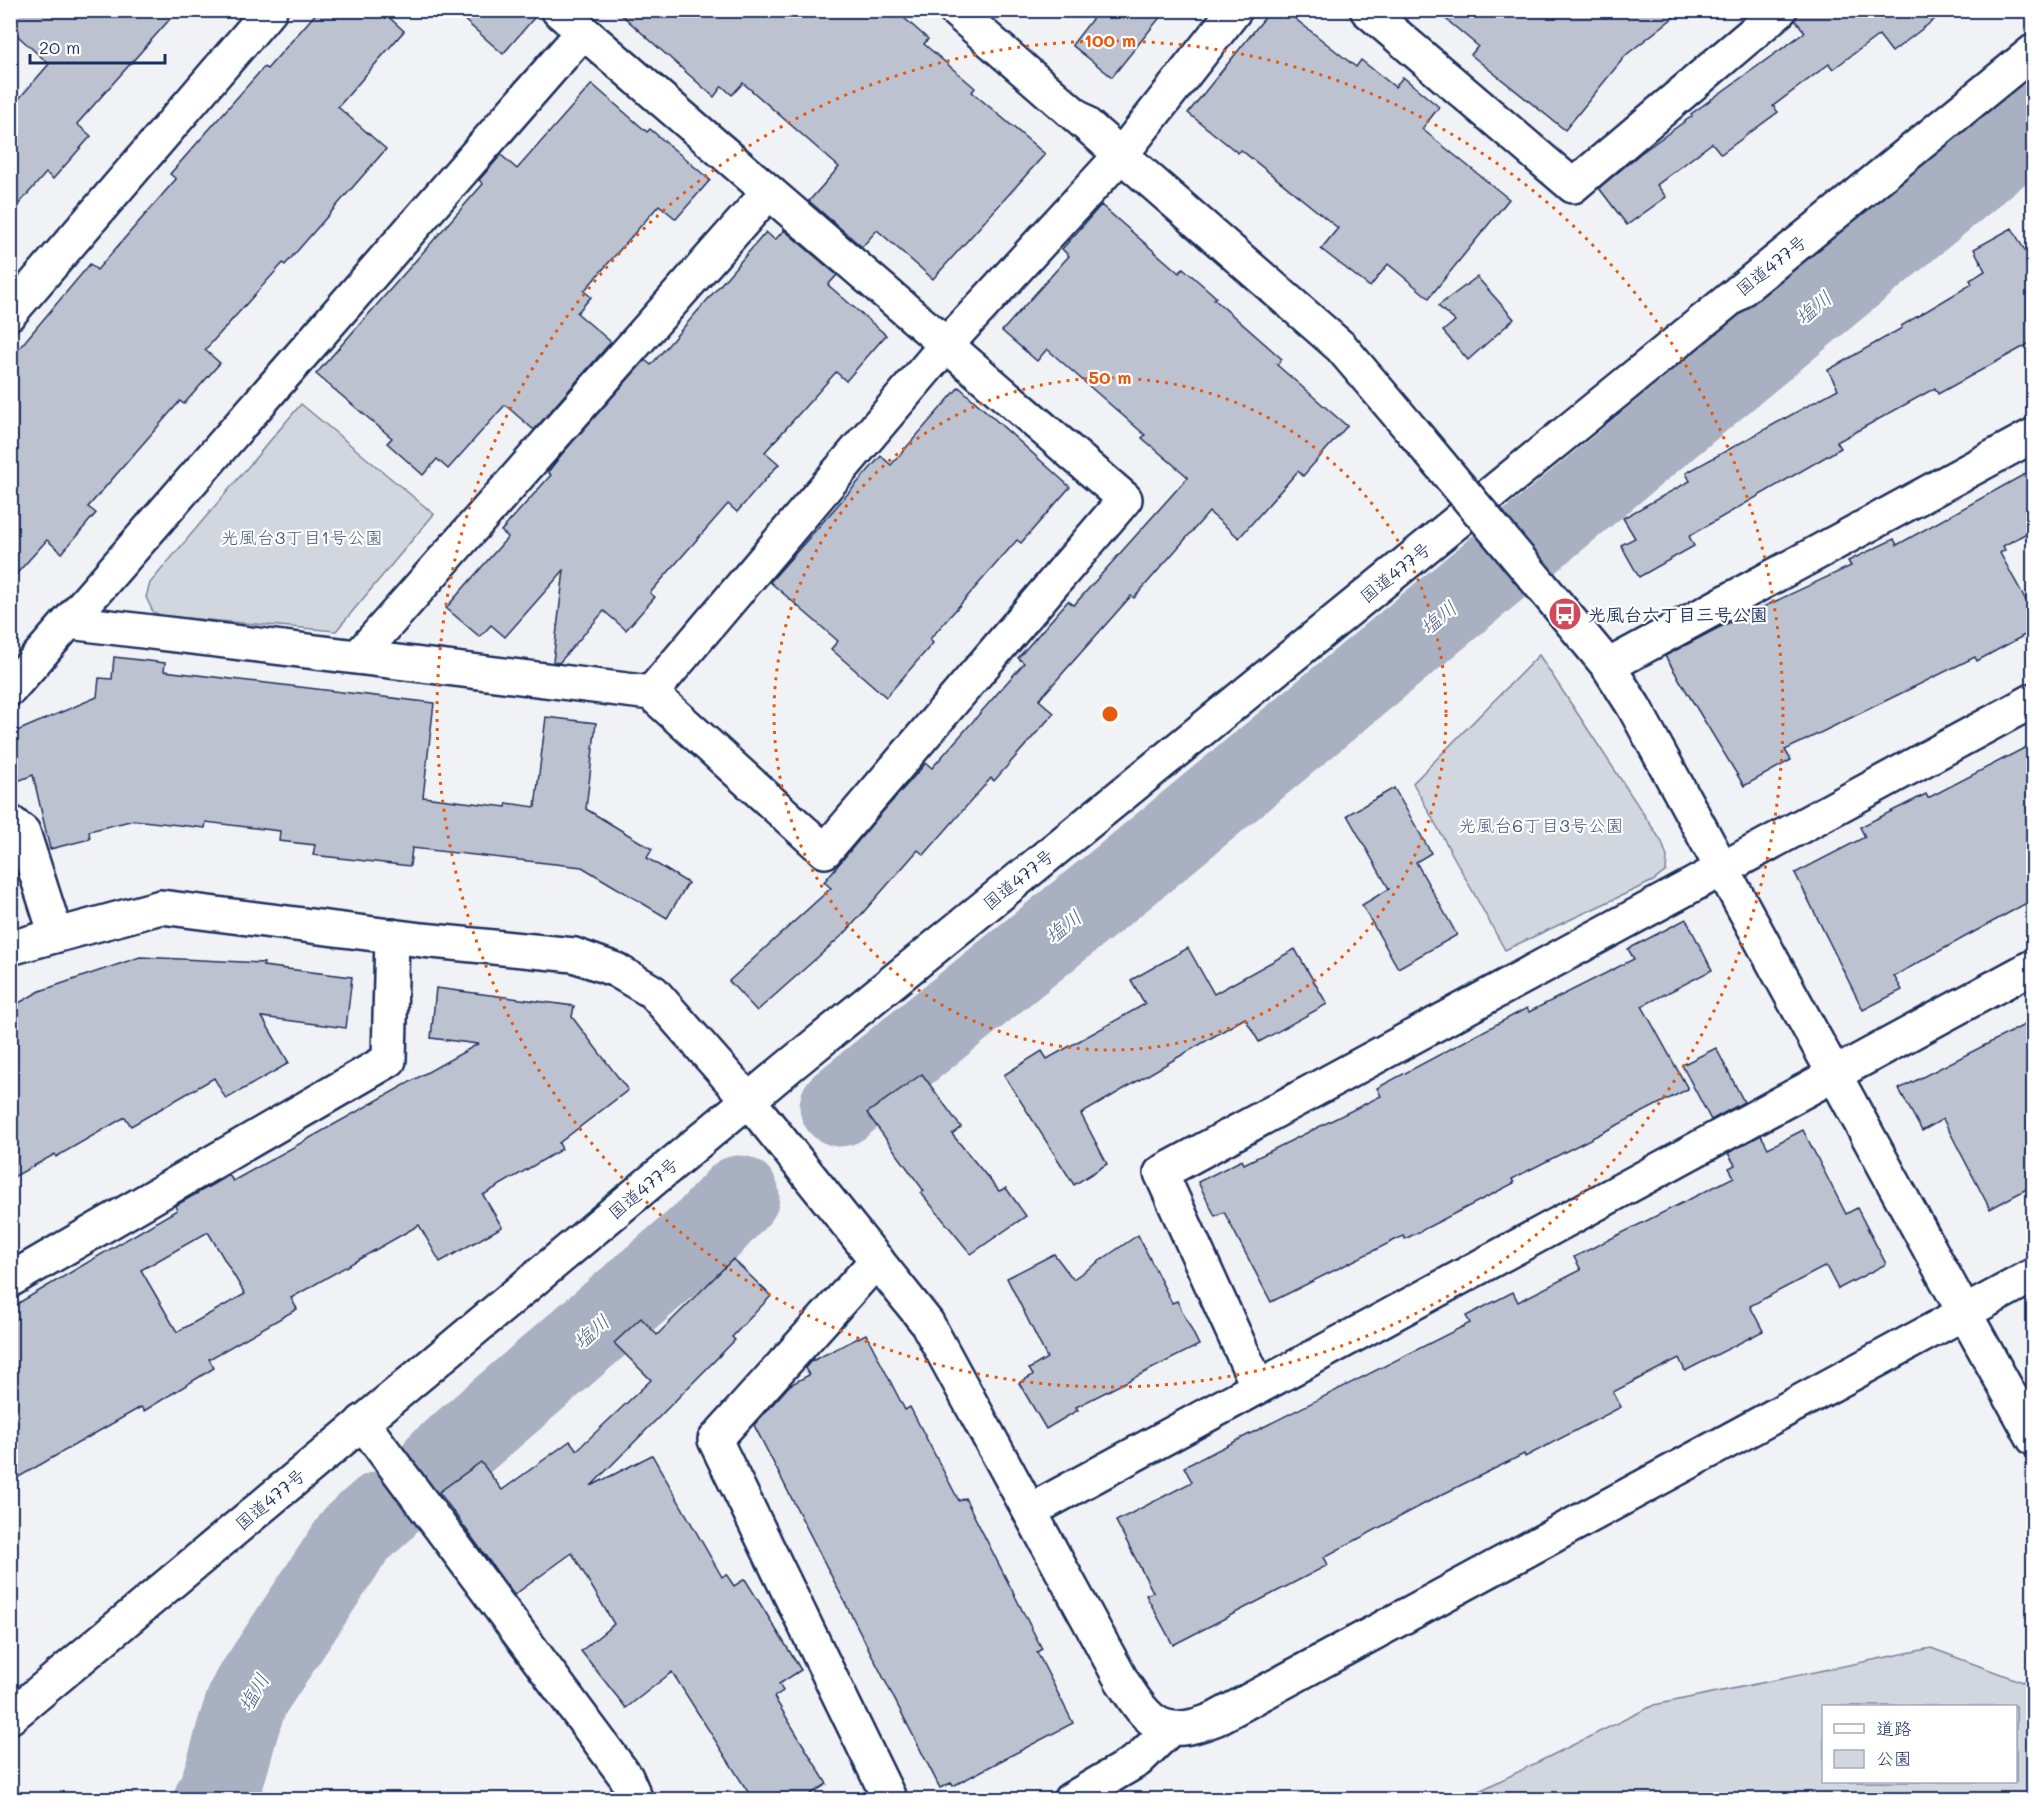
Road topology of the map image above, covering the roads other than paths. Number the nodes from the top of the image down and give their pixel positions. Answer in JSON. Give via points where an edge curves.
{"nodes":[{"id":1,"x":270,"y":10,"type":"edge"},
{"id":2,"x":558,"y":10,"type":"edge"},
{"id":3,"x":955,"y":10,"type":"edge"},
{"id":4,"x":1235,"y":10,"type":"edge"},
{"id":5,"x":1367,"y":10,"type":"edge"},
{"id":6,"x":1780,"y":10,"type":"edge"},
{"id":7,"x":583,"y":33,"type":"junction"},
{"id":8,"x":2034,"y":51,"type":"edge"},
{"id":9,"x":1121,"y":155,"type":"junction"},
{"id":10,"x":769,"y":192,"type":"junction"},
{"id":11,"x":10,"y":313,"type":"edge"},
{"id":12,"x":946,"y":345,"type":"junction"},
{"id":13,"x":2034,"y":435,"type":"edge"},
{"id":14,"x":69,"y":622,"type":"junction"},
{"id":15,"x":358,"y":657,"type":"junction"},
{"id":16,"x":1608,"y":666,"type":"junction"},
{"id":17,"x":10,"y":689,"type":"edge"},
{"id":18,"x":651,"y":693,"type":"junction"},
{"id":19,"x":2034,"y":700,"type":"edge"},
{"id":20,"x":10,"y":822,"type":"edge"},
{"id":21,"x":1724,"y":869,"type":"junction"},
{"id":22,"x":56,"y":935,"type":"junction"},
{"id":23,"x":392,"y":936,"type":"junction"},
{"id":24,"x":10,"y":948,"type":"edge"},
{"id":25,"x":2034,"y":966,"type":"edge"},
{"id":26,"x":1835,"y":1075,"type":"junction"},
{"id":27,"x":749,"y":1101,"type":"junction"},
{"id":28,"x":877,"y":1260,"type":"junction"},
{"id":29,"x":2034,"y":1275,"type":"edge"},
{"id":30,"x":10,"y":1280,"type":"edge"},
{"id":31,"x":1964,"y":1312,"type":"junction"},
{"id":32,"x":1258,"y":1387,"type":"junction"},
{"id":33,"x":363,"y":1422,"type":"junction"},
{"id":34,"x":2034,"y":1439,"type":"edge"},
{"id":35,"x":1030,"y":1511,"type":"junction"},
{"id":36,"x":10,"y":1717,"type":"edge"},
{"id":37,"x":1170,"y":1729,"type":"junction"},
{"id":38,"x":636,"y":1800,"type":"edge"},
{"id":39,"x":890,"y":1800,"type":"edge"},
{"id":40,"x":1070,"y":1800,"type":"edge"}],
"edges":[{"from":1,"to":11,"type":"main road"},
{"from":2,"to":7,"type":"main road"},
{"from":3,"to":9,"type":"main road"},
{"from":4,"to":9,"type":"main road"},
{"from":5,"to":6,"type":"main road","via":[[1573,186]]},
{"from":7,"to":10,"type":"main road"},
{"from":7,"to":14,"type":"main road"},
{"from":8,"to":27,"type":"main road","name":"国道477号"},
{"from":9,"to":12,"type":"main road"},
{"from":9,"to":16,"type":"main road","bridge":true,"via":[[1341,347]]},
{"from":10,"to":12,"type":"main road"},
{"from":10,"to":15,"type":"main road"},
{"from":12,"to":18,"type":"main road"},
{"from":12,"to":18,"type":"main road","via":[[1125,499],[825,851]]},
{"from":13,"to":16,"type":"main road"},
{"from":14,"to":15,"type":"main road"},
{"from":14,"to":17,"type":"main road"},
{"from":15,"to":18,"type":"main road"},
{"from":16,"to":21,"type":"main road"},
{"from":19,"to":21,"type":"main road"},
{"from":20,"to":22,"type":"main road","via":[[22,832]]},
{"from":21,"to":26,"type":"main road"},
{"from":21,"to":32,"type":"main road","via":[[1161,1173]]},
{"from":22,"to":23,"type":"main road","via":[[160,908]]},
{"from":22,"to":24,"type":"main road"},
{"from":23,"to":27,"type":"main road","via":[[573,955],[616,970],[652,992]]},
{"from":23,"to":30,"type":"main road","via":[[389,1060]]},
{"from":25,"to":26,"type":"main road"},
{"from":26,"to":31,"type":"main road"},
{"from":26,"to":32,"type":"main road"},
{"from":27,"to":28,"type":"main road"},
{"from":27,"to":33,"type":"main road","name":"国道477号"},
{"from":28,"to":35,"type":"main road","via":[[927,1323]]},
{"from":28,"to":39,"type":"main road","via":[[715,1440]]},
{"from":29,"to":31,"type":"main road"},
{"from":31,"to":34,"type":"main road"},
{"from":31,"to":37,"type":"main road","via":[[1215,1719],[1191,1729]]},
{"from":32,"to":35,"type":"main road"},
{"from":33,"to":36,"type":"main road","name":"国道477号"},
{"from":33,"to":38,"type":"main road","via":[[626,1777]]},
{"from":35,"to":37,"type":"main road","via":[[1132,1697],[1152,1719]]},
{"from":37,"to":40,"type":"main road","via":[[1138,1760]]}]}
